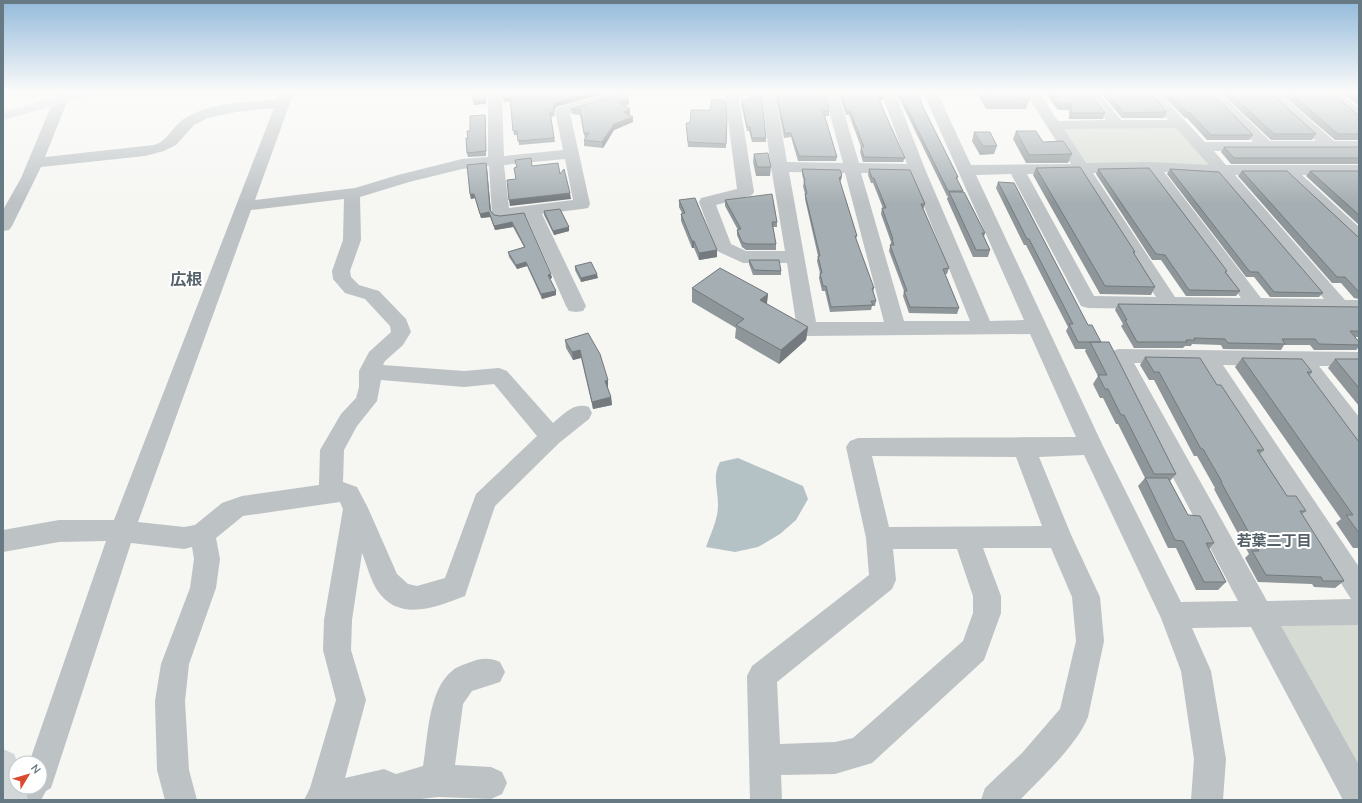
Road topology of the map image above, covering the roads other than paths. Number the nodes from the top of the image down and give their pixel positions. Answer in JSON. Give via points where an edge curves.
{"nodes":[{"id":1,"x":49,"y":129,"type":"edge"},
{"id":2,"x":181,"y":129,"type":"edge"},
{"id":3,"x":273,"y":129,"type":"edge"},
{"id":4,"x":496,"y":129,"type":"edge"},
{"id":5,"x":566,"y":129,"type":"edge"},
{"id":6,"x":737,"y":129,"type":"edge"},
{"id":7,"x":774,"y":129,"type":"edge"},
{"id":8,"x":841,"y":129,"type":"edge"},
{"id":9,"x":902,"y":129,"type":"edge"},
{"id":10,"x":947,"y":129,"type":"edge"},
{"id":11,"x":1057,"y":129,"type":"edge"},
{"id":12,"x":1185,"y":129,"type":"edge"},
{"id":13,"x":1249,"y":129,"type":"edge"},
{"id":14,"x":1312,"y":129,"type":"edge"},
{"id":15,"x":1265,"y":145,"type":"junction"},
{"id":16,"x":1330,"y":145,"type":"junction"},
{"id":17,"x":1359,"y":146,"type":"edge"},
{"id":18,"x":1200,"y":147,"type":"junction"},
{"id":19,"x":572,"y":154,"type":"junction"},
{"id":20,"x":496,"y":161,"type":"junction"},
{"id":21,"x":35,"y":163,"type":"junction"},
{"id":22,"x":779,"y":166,"type":"junction"},
{"id":23,"x":1151,"y":167,"type":"junction"},
{"id":24,"x":853,"y":168,"type":"junction"},
{"id":25,"x":1082,"y":168,"type":"junction"},
{"id":26,"x":917,"y":169,"type":"junction"},
{"id":27,"x":1016,"y":169,"type":"junction"},
{"id":28,"x":1287,"y":169,"type":"junction"},
{"id":29,"x":966,"y":170,"type":"junction"},
{"id":30,"x":1222,"y":170,"type":"junction"},
{"id":31,"x":1359,"y":170,"type":"edge"},
{"id":32,"x":352,"y":194,"type":"junction"},
{"id":33,"x":244,"y":206,"type":"junction"},
{"id":34,"x":532,"y":210,"type":"junction"},
{"id":35,"x":3,"y":226,"type":"edge"},
{"id":36,"x":1359,"y":237,"type":"edge"},
{"id":37,"x":795,"y":257,"type":"junction"},
{"id":38,"x":1170,"y":304,"type":"junction"},
{"id":39,"x":1256,"y":305,"type":"junction"},
{"id":40,"x":576,"y":306,"type":"dead end"},
{"id":41,"x":1340,"y":306,"type":"junction"},
{"id":42,"x":1359,"y":306,"type":"edge"},
{"id":43,"x":1038,"y":327,"type":"junction"},
{"id":44,"x":896,"y":328,"type":"junction"},
{"id":45,"x":983,"y":328,"type":"junction"},
{"id":46,"x":1207,"y":357,"type":"junction"},
{"id":47,"x":1302,"y":358,"type":"junction"},
{"id":48,"x":1359,"y":359,"type":"edge"},
{"id":49,"x":370,"y":371,"type":"junction"},
{"id":50,"x":581,"y":413,"type":"dead end"},
{"id":51,"x":1359,"y":434,"type":"edge"},
{"id":52,"x":551,"y":437,"type":"junction"},
{"id":53,"x":1091,"y":446,"type":"junction"},
{"id":54,"x":1024,"y":448,"type":"junction"},
{"id":55,"x":331,"y":493,"type":"junction"},
{"id":56,"x":356,"y":508,"type":"junction"},
{"id":57,"x":122,"y":531,"type":"junction"},
{"id":58,"x":202,"y":534,"type":"junction"},
{"id":59,"x":1059,"y":537,"type":"junction"},
{"id":60,"x":879,"y":538,"type":"junction"},
{"id":61,"x":966,"y":538,"type":"junction"},
{"id":62,"x":3,"y":541,"type":"edge"},
{"id":63,"x":1359,"y":590,"type":"edge"},
{"id":64,"x":1359,"y":612,"type":"edge"},
{"id":65,"x":1173,"y":615,"type":"junction"},
{"id":66,"x":1260,"y":615,"type":"junction"},
{"id":67,"x":490,"y":672,"type":"dead end"},
{"id":68,"x":47,"y":755,"type":"edge"},
{"id":69,"x":764,"y":760,"type":"junction"},
{"id":70,"x":3,"y":765,"type":"edge"},
{"id":71,"x":438,"y":781,"type":"junction"},
{"id":72,"x":491,"y":783,"type":"dead end"},
{"id":73,"x":395,"y":796,"type":"edge"},
{"id":74,"x":1359,"y":797,"type":"edge"},
{"id":75,"x":322,"y":799,"type":"edge"},
{"id":76,"x":12,"y":800,"type":"edge"},
{"id":77,"x":180,"y":800,"type":"edge"},
{"id":78,"x":766,"y":800,"type":"edge"},
{"id":79,"x":997,"y":800,"type":"edge"},
{"id":80,"x":1207,"y":800,"type":"edge"}],
"edges":[{"from":1,"to":21,"type":"street"},
{"from":2,"to":21,"type":"street","via":[[171,142],[145,152]]},
{"from":3,"to":33,"type":"street"},
{"from":4,"to":20,"type":"street"},
{"from":5,"to":19,"type":"street"},
{"from":6,"to":37,"type":"street","via":[[746,192],[707,202],[723,247],[743,257]]},
{"from":7,"to":22,"type":"street"},
{"from":8,"to":24,"type":"street"},
{"from":9,"to":26,"type":"street"},
{"from":10,"to":29,"type":"street"},
{"from":11,"to":25,"type":"street"},
{"from":12,"to":18,"type":"street"},
{"from":13,"to":15,"type":"street"},
{"from":14,"to":16,"type":"street"},
{"from":15,"to":16,"type":"street"},
{"from":15,"to":18,"type":"street"},
{"from":16,"to":17,"type":"street"},
{"from":18,"to":30,"type":"street"},
{"from":19,"to":20,"type":"street"},
{"from":19,"to":34,"type":"street","via":[[582,204]]},
{"from":20,"to":32,"type":"street","via":[[462,164]]},
{"from":20,"to":34,"type":"street","via":[[501,214]]},
{"from":21,"to":35,"type":"street"},
{"from":22,"to":24,"type":"street"},
{"from":22,"to":37,"type":"street"},
{"from":23,"to":25,"type":"street"},
{"from":23,"to":30,"type":"street"},
{"from":23,"to":39,"type":"street"},
{"from":24,"to":26,"type":"street"},
{"from":24,"to":44,"type":"street"},
{"from":25,"to":27,"type":"street"},
{"from":25,"to":38,"type":"street"},
{"from":26,"to":45,"type":"street"},
{"from":27,"to":29,"type":"street"},
{"from":27,"to":38,"type":"street","via":[[1088,302]]},
{"from":28,"to":30,"type":"street"},
{"from":28,"to":31,"type":"street"},
{"from":28,"to":36,"type":"street"},
{"from":29,"to":43,"type":"street"},
{"from":30,"to":41,"type":"street"},
{"from":32,"to":33,"type":"street"},
{"from":32,"to":49,"type":"street","via":[[352,240],[341,271],[342,279],[352,289],[372,295],[402,332],[376,357]]},
{"from":33,"to":57,"type":"street"},
{"from":34,"to":40,"type":"street"},
{"from":37,"to":44,"type":"street","via":[[807,329]]},
{"from":38,"to":39,"type":"street"},
{"from":39,"to":41,"type":"street"},
{"from":41,"to":42,"type":"street"},
{"from":43,"to":45,"type":"street"},
{"from":43,"to":53,"type":"street"},
{"from":44,"to":45,"type":"street"},
{"from":46,"to":47,"type":"street"},
{"from":46,"to":63,"type":"street"},
{"from":46,"to":66,"type":"street","via":[[1119,356]]},
{"from":47,"to":48,"type":"street"},
{"from":47,"to":51,"type":"street"},
{"from":49,"to":52,"type":"street","via":[[464,379],[499,376]]},
{"from":49,"to":55,"type":"street","via":[[370,387],[366,402],[349,420],[332,450]]},
{"from":50,"to":52,"type":"street"},
{"from":52,"to":56,"type":"street","via":[[485,501],[455,587],[417,598],[401,596],[387,582]]},
{"from":53,"to":54,"type":"street"},
{"from":53,"to":65,"type":"street"},
{"from":54,"to":59,"type":"street"},
{"from":54,"to":60,"type":"street","via":[[858,448]]},
{"from":55,"to":56,"type":"street","via":[[348,494]]},
{"from":55,"to":58,"type":"street","via":[[242,506],[231,510]]},
{"from":56,"to":75,"type":"street","via":[[338,620],[337,650],[351,700]]},
{"from":57,"to":58,"type":"street","via":[[184,538]]},
{"from":57,"to":62,"type":"street","via":[[59,532]]},
{"from":57,"to":68,"type":"street"},
{"from":58,"to":77,"type":"street","via":[[206,559],[203,588],[175,664],[170,701],[173,770]]},
{"from":59,"to":61,"type":"street"},
{"from":59,"to":79,"type":"street","via":[[1086,597],[1090,641],[1075,710],[1073,717],[1033,764]]},
{"from":60,"to":61,"type":"street"},
{"from":60,"to":69,"type":"street","via":[[883,580],[762,676]]},
{"from":61,"to":69,"type":"street","via":[[987,596],[987,613],[974,650],[861,752],[835,758]]},
{"from":64,"to":66,"type":"street"},
{"from":65,"to":66,"type":"street"},
{"from":65,"to":80,"type":"street","via":[[1196,671],[1210,759]]},
{"from":66,"to":74,"type":"street"},
{"from":67,"to":71,"type":"street","via":[[476,674],[462,681],[449,698]]},
{"from":69,"to":78,"type":"street"},
{"from":70,"to":76,"type":"main road"},
{"from":71,"to":72,"type":"street"},
{"from":71,"to":73,"type":"street","via":[[408,785]]},
{"from":73,"to":75,"type":"street","via":[[384,785]]}]}
